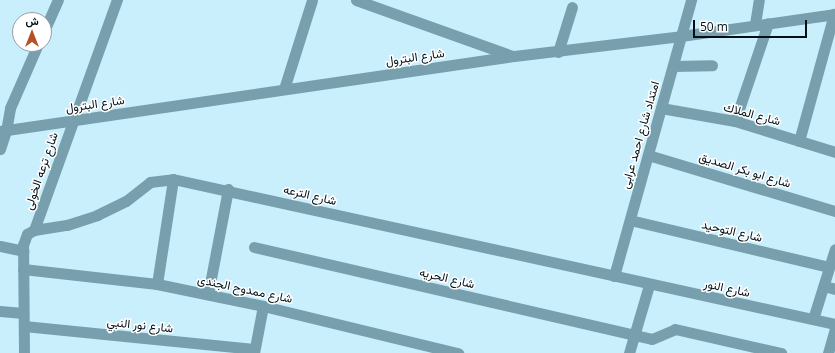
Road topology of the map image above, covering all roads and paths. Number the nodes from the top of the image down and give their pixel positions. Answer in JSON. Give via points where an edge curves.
{"nodes":[{"id":1,"x":58,"y":0,"type":"edge"},
{"id":2,"x":117,"y":0,"type":"edge"},
{"id":3,"x":312,"y":0,"type":"edge"},
{"id":4,"x":356,"y":0,"type":"edge"},
{"id":5,"x":691,"y":0,"type":"edge"},
{"id":6,"x":759,"y":0,"type":"edge"},
{"id":7,"x":572,"y":7,"type":"dead end"},
{"id":8,"x":52,"y":13,"type":"edge"},
{"id":9,"x":834,"y":14,"type":"edge"},
{"id":10,"x":768,"y":22,"type":"junction"},
{"id":11,"x":755,"y":24,"type":"junction"},
{"id":12,"x":681,"y":36,"type":"junction"},
{"id":13,"x":34,"y":52,"type":"edge"},
{"id":14,"x":558,"y":52,"type":"junction"},
{"id":15,"x":514,"y":56,"type":"junction"},
{"id":16,"x":712,"y":65,"type":"dead end"},
{"id":17,"x":672,"y":66,"type":"junction"},
{"id":18,"x":284,"y":90,"type":"junction"},
{"id":19,"x":661,"y":108,"type":"junction"},
{"id":20,"x":72,"y":120,"type":"junction"},
{"id":21,"x":735,"y":121,"type":"junction"},
{"id":22,"x":3,"y":131,"type":"edge"},
{"id":23,"x":799,"y":141,"type":"junction"},
{"id":24,"x":0,"y":149,"type":"edge"},
{"id":25,"x":835,"y":152,"type":"edge"},
{"id":26,"x":648,"y":155,"type":"junction"},
{"id":27,"x":173,"y":179,"type":"junction"},
{"id":28,"x":228,"y":189,"type":"junction"},
{"id":29,"x":835,"y":211,"type":"edge"},
{"id":30,"x":630,"y":220,"type":"junction"},
{"id":31,"x":34,"y":230,"type":"junction"},
{"id":32,"x":0,"y":246,"type":"edge"},
{"id":33,"x":254,"y":247,"type":"dead end"},
{"id":34,"x":835,"y":250,"type":"edge"},
{"id":35,"x":22,"y":251,"type":"junction"},
{"id":36,"x":830,"y":267,"type":"junction"},
{"id":37,"x":23,"y":269,"type":"junction"},
{"id":38,"x":614,"y":276,"type":"junction"},
{"id":39,"x":156,"y":284,"type":"junction"},
{"id":40,"x":649,"y":285,"type":"junction"},
{"id":41,"x":824,"y":286,"type":"junction"},
{"id":42,"x":835,"y":289,"type":"edge"},
{"id":43,"x":208,"y":294,"type":"junction"},
{"id":44,"x":263,"y":306,"type":"junction"},
{"id":45,"x":0,"y":311,"type":"edge"},
{"id":46,"x":23,"y":314,"type":"junction"},
{"id":47,"x":813,"y":319,"type":"junction"},
{"id":48,"x":835,"y":324,"type":"edge"},
{"id":49,"x":24,"y":326,"type":"junction"},
{"id":50,"x":835,"y":328,"type":"edge"},
{"id":51,"x":635,"y":335,"type":"junction"},
{"id":52,"x":184,"y":347,"type":"edge"},
{"id":53,"x":254,"y":351,"type":"edge"},
{"id":54,"x":24,"y":353,"type":"edge"},
{"id":55,"x":458,"y":353,"type":"edge"},
{"id":56,"x":629,"y":353,"type":"edge"},
{"id":57,"x":781,"y":353,"type":"edge"},
{"id":58,"x":828,"y":353,"type":"edge"}],
"edges":[{"from":1,"to":8,"type":"street"},
{"from":2,"to":20,"type":"street","name":"شارع ترعه الخولى"},
{"from":3,"to":18,"type":"street"},
{"from":4,"to":15,"type":"street"},
{"from":5,"to":12,"type":"street","name":"امتداد شارع احمد عرابى"},
{"from":6,"to":11,"type":"street"},
{"from":7,"to":14,"type":"street"},
{"from":9,"to":10,"type":"street","name":"شارع البترول"},
{"from":9,"to":23,"type":"street"},
{"from":10,"to":11,"type":"street","name":"شارع البترول"},
{"from":10,"to":21,"type":"street"},
{"from":11,"to":12,"type":"street","name":"شارع البترول"},
{"from":12,"to":14,"type":"street","name":"شارع البترول"},
{"from":12,"to":17,"type":"street","name":"امتداد شارع احمد عرابى"},
{"from":13,"to":22,"type":"street","via":[[10,108]]},
{"from":14,"to":15,"type":"street","name":"شارع البترول"},
{"from":15,"to":18,"type":"street","name":"شارع البترول"},
{"from":16,"to":17,"type":"street"},
{"from":17,"to":19,"type":"street","name":"امتداد شارع احمد عرابى"},
{"from":18,"to":20,"type":"street","name":"شارع البترول"},
{"from":19,"to":21,"type":"street","name":"شارع الملاك"},
{"from":19,"to":26,"type":"street","name":"امتداد شارع احمد عرابى"},
{"from":20,"to":22,"type":"street","name":"شارع البترول"},
{"from":20,"to":31,"type":"street","name":"شارع ترعه الخولى"},
{"from":21,"to":23,"type":"street","name":"شارع الملاك"},
{"from":22,"to":24,"type":"street"},
{"from":23,"to":25,"type":"street","name":"شارع الملاك"},
{"from":26,"to":29,"type":"street","name":"شارع ابو بكر الصديق"},
{"from":26,"to":30,"type":"street","name":"امتداد شارع احمد عرابى"},
{"from":27,"to":28,"type":"street","name":"شارع الترعه"},
{"from":27,"to":31,"type":"street","name":"شارع الترعه","via":[[150,182],[126,201],[97,215],[67,225]]},
{"from":27,"to":39,"type":"street"},
{"from":28,"to":38,"type":"street","name":"شارع الترعه"},
{"from":28,"to":43,"type":"street"},
{"from":30,"to":36,"type":"street","name":"شارع التوحيد"},
{"from":30,"to":38,"type":"street","name":"امتداد شارع احمد عرابى"},
{"from":31,"to":35,"type":"street","via":[[27,234]]},
{"from":32,"to":35,"type":"street"},
{"from":33,"to":51,"type":"street","name":"شارع الحريه"},
{"from":34,"to":36,"type":"street"},
{"from":35,"to":37,"type":"street"},
{"from":36,"to":41,"type":"street"},
{"from":37,"to":39,"type":"street","name":"شارع ممدوح الجندى"},
{"from":37,"to":46,"type":"street"},
{"from":38,"to":40,"type":"street","name":"شارع النور"},
{"from":39,"to":43,"type":"street","name":"شارع ممدوح الجندى"},
{"from":40,"to":47,"type":"street","name":"شارع النور"},
{"from":40,"to":51,"type":"street"},
{"from":41,"to":42,"type":"street"},
{"from":41,"to":47,"type":"street"},
{"from":43,"to":44,"type":"street","name":"شارع ممدوح الجندى"},
{"from":44,"to":53,"type":"street"},
{"from":44,"to":55,"type":"street","name":"شارع ممدوح الجندى"},
{"from":45,"to":46,"type":"street"},
{"from":46,"to":49,"type":"street"},
{"from":47,"to":48,"type":"street","name":"شارع النور"},
{"from":49,"to":52,"type":"street","name":"شارع نور النبي"},
{"from":49,"to":54,"type":"street"},
{"from":50,"to":58,"type":"street"},
{"from":51,"to":56,"type":"street"},
{"from":51,"to":57,"type":"street","via":[[652,339],[675,329]]},
{"from":52,"to":53,"type":"street","name":"شارع نور النبي"}]}
